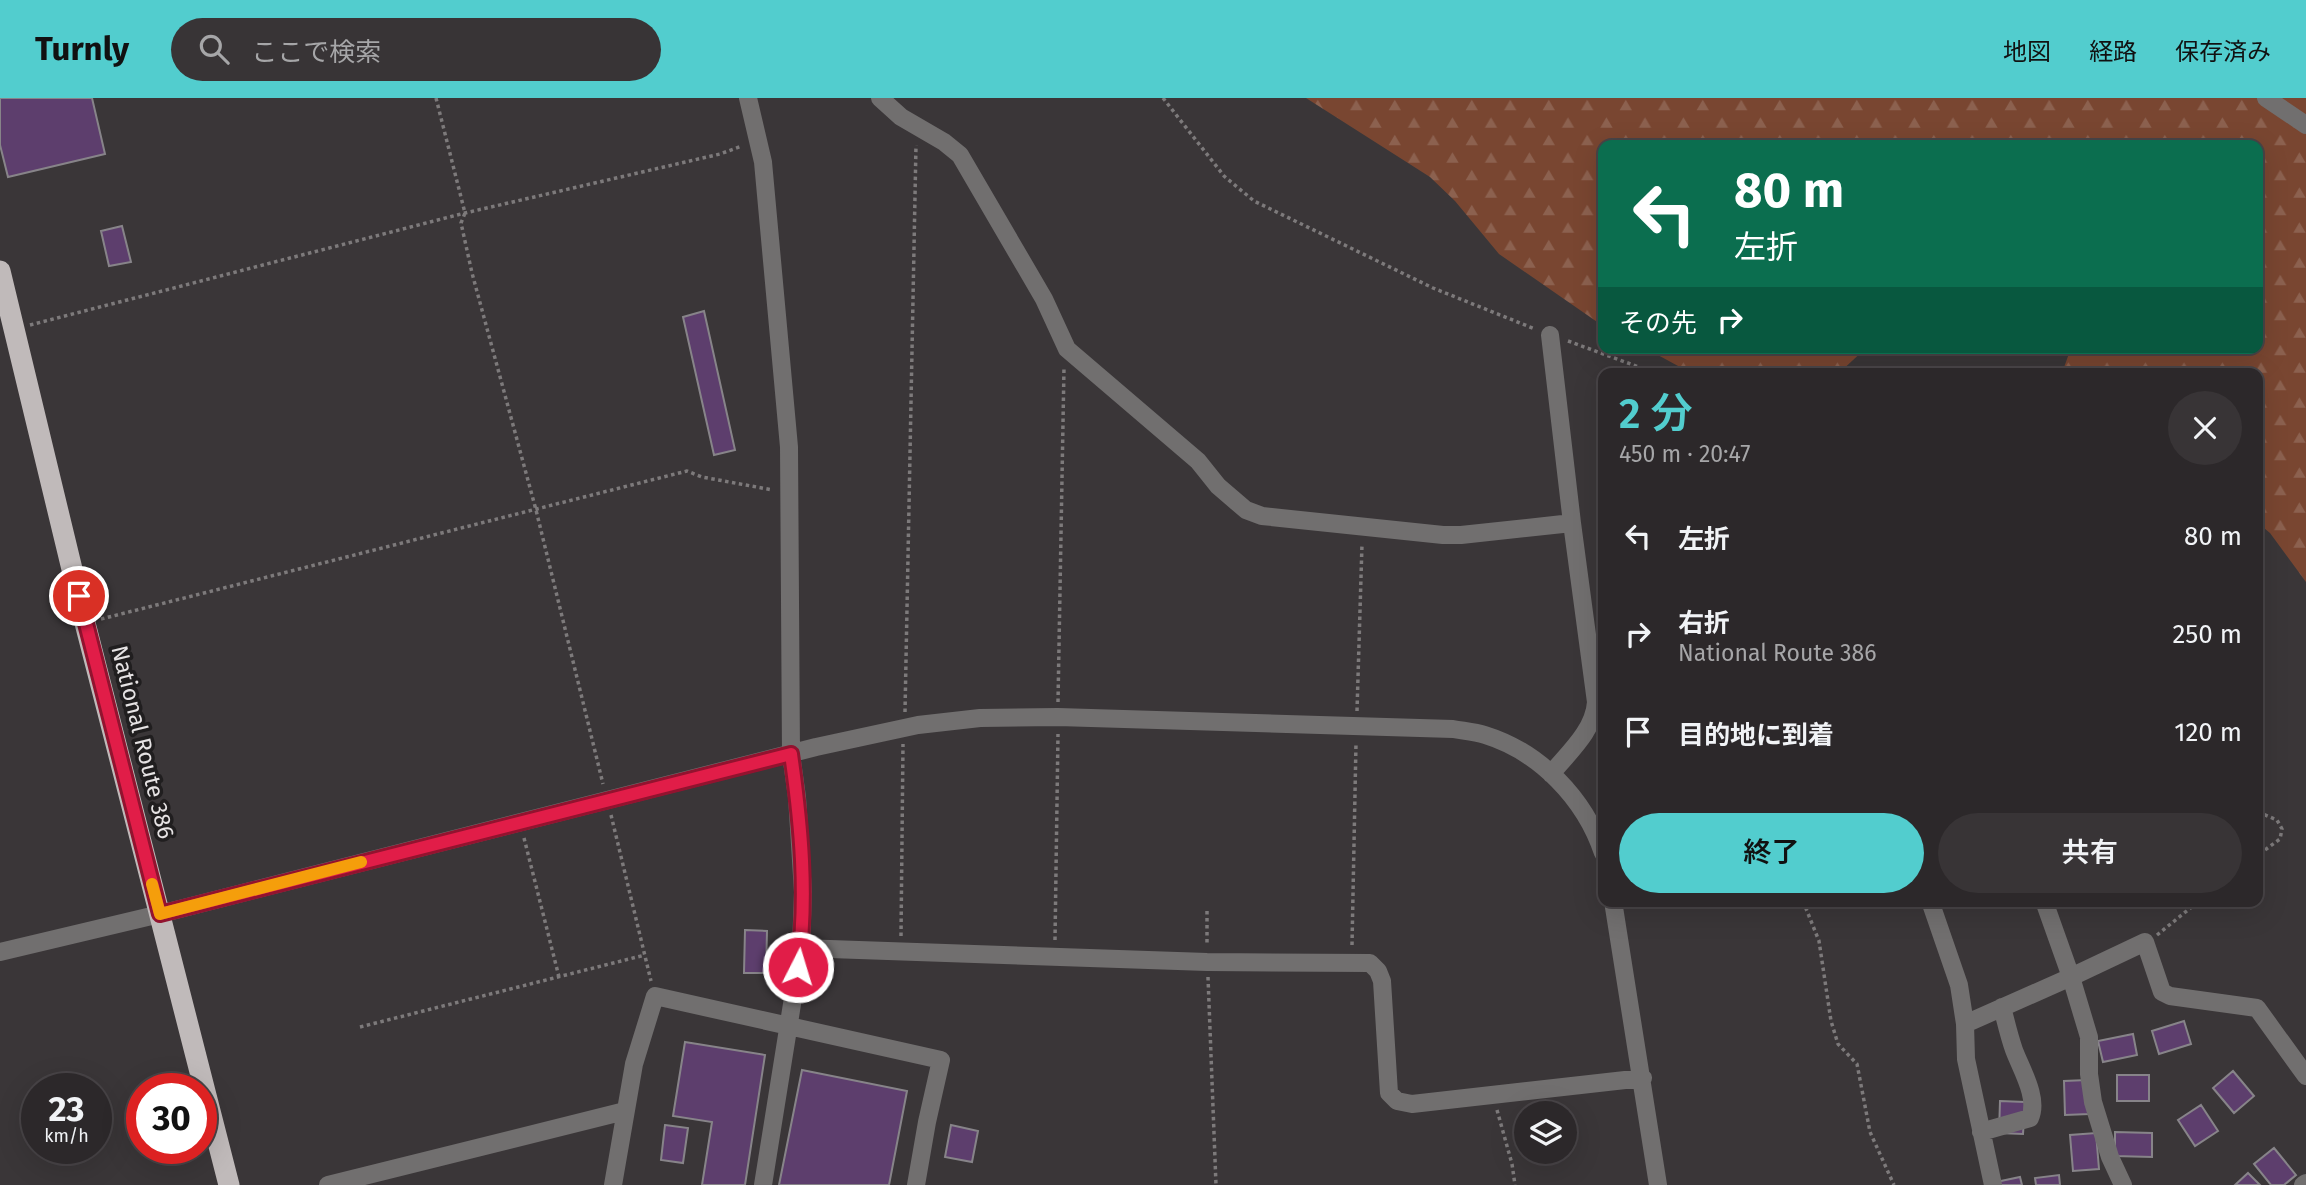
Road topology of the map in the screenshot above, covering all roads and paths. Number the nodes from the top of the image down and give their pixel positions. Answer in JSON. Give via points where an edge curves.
{"nodes":[{"id":1,"x":436,"y":98,"type":"edge"},
{"id":2,"x":748,"y":98,"type":"edge"},
{"id":3,"x":880,"y":98,"type":"edge"},
{"id":4,"x":1163,"y":98,"type":"edge"},
{"id":5,"x":2266,"y":98,"type":"edge"},
{"id":6,"x":2306,"y":125,"type":"edge"},
{"id":7,"x":916,"y":126,"type":"junction"},
{"id":8,"x":758,"y":141,"type":"junction"},
{"id":9,"x":465,"y":213,"type":"junction"},
{"id":10,"x":0,"y":271,"type":"edge"},
{"id":11,"x":15,"y":329,"type":"junction"},
{"id":12,"x":1550,"y":335,"type":"junction"},
{"id":13,"x":1067,"y":349,"type":"junction"},
{"id":14,"x":1598,"y":352,"type":"edge"},
{"id":15,"x":1602,"y":354,"type":"edge"},
{"id":16,"x":1641,"y":368,"type":"edge"},
{"id":17,"x":789,"y":491,"type":"junction"},
{"id":18,"x":536,"y":510,"type":"junction"},
{"id":19,"x":1572,"y":523,"type":"junction"},
{"id":20,"x":85,"y":623,"type":"junction"},
{"id":21,"x":1595,"y":631,"type":"edge"},
{"id":22,"x":1058,"y":717,"type":"junction"},
{"id":23,"x":904,"y":728,"type":"junction"},
{"id":24,"x":791,"y":754,"type":"junction"},
{"id":25,"x":1551,"y":774,"type":"junction"},
{"id":26,"x":607,"y":801,"type":"junction"},
{"id":27,"x":2263,"y":814,"type":"edge"},
{"id":28,"x":521,"y":822,"type":"junction"},
{"id":29,"x":1598,"y":841,"type":"edge"},
{"id":30,"x":2263,"y":851,"type":"edge"},
{"id":31,"x":1614,"y":907,"type":"edge"},
{"id":32,"x":1805,"y":907,"type":"edge"},
{"id":33,"x":1932,"y":907,"type":"edge"},
{"id":34,"x":2046,"y":907,"type":"edge"},
{"id":35,"x":2191,"y":907,"type":"edge"},
{"id":36,"x":1207,"y":911,"type":"dead end"},
{"id":37,"x":160,"y":914,"type":"junction"},
{"id":38,"x":2145,"y":942,"type":"junction"},
{"id":39,"x":800,"y":948,"type":"junction"},
{"id":40,"x":901,"y":952,"type":"junction"},
{"id":41,"x":0,"y":953,"type":"edge"},
{"id":42,"x":645,"y":955,"type":"junction"},
{"id":43,"x":1054,"y":956,"type":"junction"},
{"id":44,"x":1207,"y":962,"type":"junction"},
{"id":45,"x":559,"y":977,"type":"junction"},
{"id":46,"x":2071,"y":977,"type":"junction"},
{"id":47,"x":655,"y":996,"type":"junction"},
{"id":48,"x":2002,"y":1007,"type":"junction"},
{"id":49,"x":1965,"y":1024,"type":"junction"},
{"id":50,"x":788,"y":1026,"type":"junction"},
{"id":51,"x":360,"y":1027,"type":"dead end"},
{"id":52,"x":2306,"y":1076,"type":"edge"},
{"id":53,"x":1643,"y":1078,"type":"junction"},
{"id":54,"x":1494,"y":1095,"type":"junction"},
{"id":55,"x":625,"y":1111,"type":"junction"},
{"id":56,"x":1981,"y":1132,"type":"junction"},
{"id":57,"x":229,"y":1185,"type":"edge"},
{"id":58,"x":328,"y":1185,"type":"edge"},
{"id":59,"x":613,"y":1185,"type":"edge"},
{"id":60,"x":763,"y":1185,"type":"edge"},
{"id":61,"x":916,"y":1185,"type":"edge"},
{"id":62,"x":1216,"y":1185,"type":"edge"},
{"id":63,"x":1515,"y":1185,"type":"edge"},
{"id":64,"x":1658,"y":1185,"type":"edge"},
{"id":65,"x":1894,"y":1185,"type":"edge"},
{"id":66,"x":1993,"y":1185,"type":"edge"},
{"id":67,"x":2123,"y":1185,"type":"edge"}],
"edges":[{"from":1,"to":9,"type":"path"},
{"from":2,"to":8,"type":"street"},
{"from":3,"to":7,"type":"street"},
{"from":4,"to":12,"type":"path","via":[[1224,176],[1254,201],[1433,288]]},
{"from":5,"to":6,"type":"street"},
{"from":7,"to":13,"type":"street","via":[[960,155],[1044,299]]},
{"from":7,"to":23,"type":"path"},
{"from":8,"to":9,"type":"path"},
{"from":8,"to":17,"type":"street","via":[[773,261]]},
{"from":9,"to":11,"type":"path"},
{"from":9,"to":18,"type":"path","via":[[461,223],[472,272]]},
{"from":10,"to":11,"type":"highway","name":"National Route 386"},
{"from":11,"to":20,"type":"highway","name":"National Route 386"},
{"from":12,"to":14,"type":"path"},
{"from":12,"to":19,"type":"street"},
{"from":13,"to":19,"type":"street","via":[[1198,461],[1245,510],[1262,516],[1461,535]]},
{"from":13,"to":22,"type":"path"},
{"from":15,"to":16,"type":"path"},
{"from":17,"to":18,"type":"path","via":[[687,471]]},
{"from":17,"to":24,"type":"street"},
{"from":18,"to":20,"type":"path"},
{"from":18,"to":26,"type":"path"},
{"from":19,"to":21,"type":"street"},
{"from":20,"to":37,"type":"highway","name":"National Route 386"},
{"from":21,"to":25,"type":"street","via":[[1595,715]]},
{"from":22,"to":23,"type":"street","via":[[981,718]]},
{"from":22,"to":25,"type":"street","via":[[1453,729],[1511,746]]},
{"from":22,"to":43,"type":"path"},
{"from":23,"to":24,"type":"street"},
{"from":23,"to":40,"type":"path"},
{"from":24,"to":26,"type":"street"},
{"from":24,"to":39,"type":"street","via":[[803,892]]},
{"from":25,"to":29,"type":"street","via":[[1582,808]]},
{"from":26,"to":28,"type":"street"},
{"from":26,"to":42,"type":"path"},
{"from":27,"to":30,"type":"path","via":[[2277,820],[2282,828],[2280,839]]},
{"from":28,"to":37,"type":"street"},
{"from":28,"to":45,"type":"path"},
{"from":31,"to":53,"type":"street"},
{"from":32,"to":65,"type":"path","via":[[1819,942],[1839,1044],[1857,1064],[1870,1132]]},
{"from":33,"to":49,"type":"street","via":[[1959,985]]},
{"from":34,"to":46,"type":"street"},
{"from":35,"to":38,"type":"path"},
{"from":36,"to":44,"type":"path"},
{"from":37,"to":41,"type":"street"},
{"from":37,"to":57,"type":"highway","name":"National Route 386"},
{"from":38,"to":46,"type":"street"},
{"from":38,"to":52,"type":"street","via":[[2162,992],[2257,1008]]},
{"from":39,"to":40,"type":"street"},
{"from":39,"to":50,"type":"street"},
{"from":40,"to":43,"type":"street"},
{"from":42,"to":45,"type":"path"},
{"from":42,"to":47,"type":"path"},
{"from":43,"to":44,"type":"street"},
{"from":44,"to":54,"type":"street","via":[[1370,963],[1382,981],[1388,1093],[1397,1101],[1412,1104]]},
{"from":44,"to":62,"type":"path"},
{"from":45,"to":51,"type":"path"},
{"from":46,"to":48,"type":"street"},
{"from":46,"to":67,"type":"street","via":[[2089,1037],[2093,1102]]},
{"from":47,"to":50,"type":"street"},
{"from":47,"to":55,"type":"street"},
{"from":48,"to":49,"type":"street"},
{"from":48,"to":56,"type":"street","via":[[2033,1112],[2030,1118]]},
{"from":49,"to":56,"type":"street","via":[[1966,1059]]},
{"from":50,"to":60,"type":"street"},
{"from":50,"to":61,"type":"street","via":[[941,1060]]},
{"from":53,"to":54,"type":"street"},
{"from":53,"to":64,"type":"street"},
{"from":54,"to":63,"type":"path"},
{"from":55,"to":58,"type":"street"},
{"from":55,"to":59,"type":"street"},
{"from":56,"to":66,"type":"street"}]}
